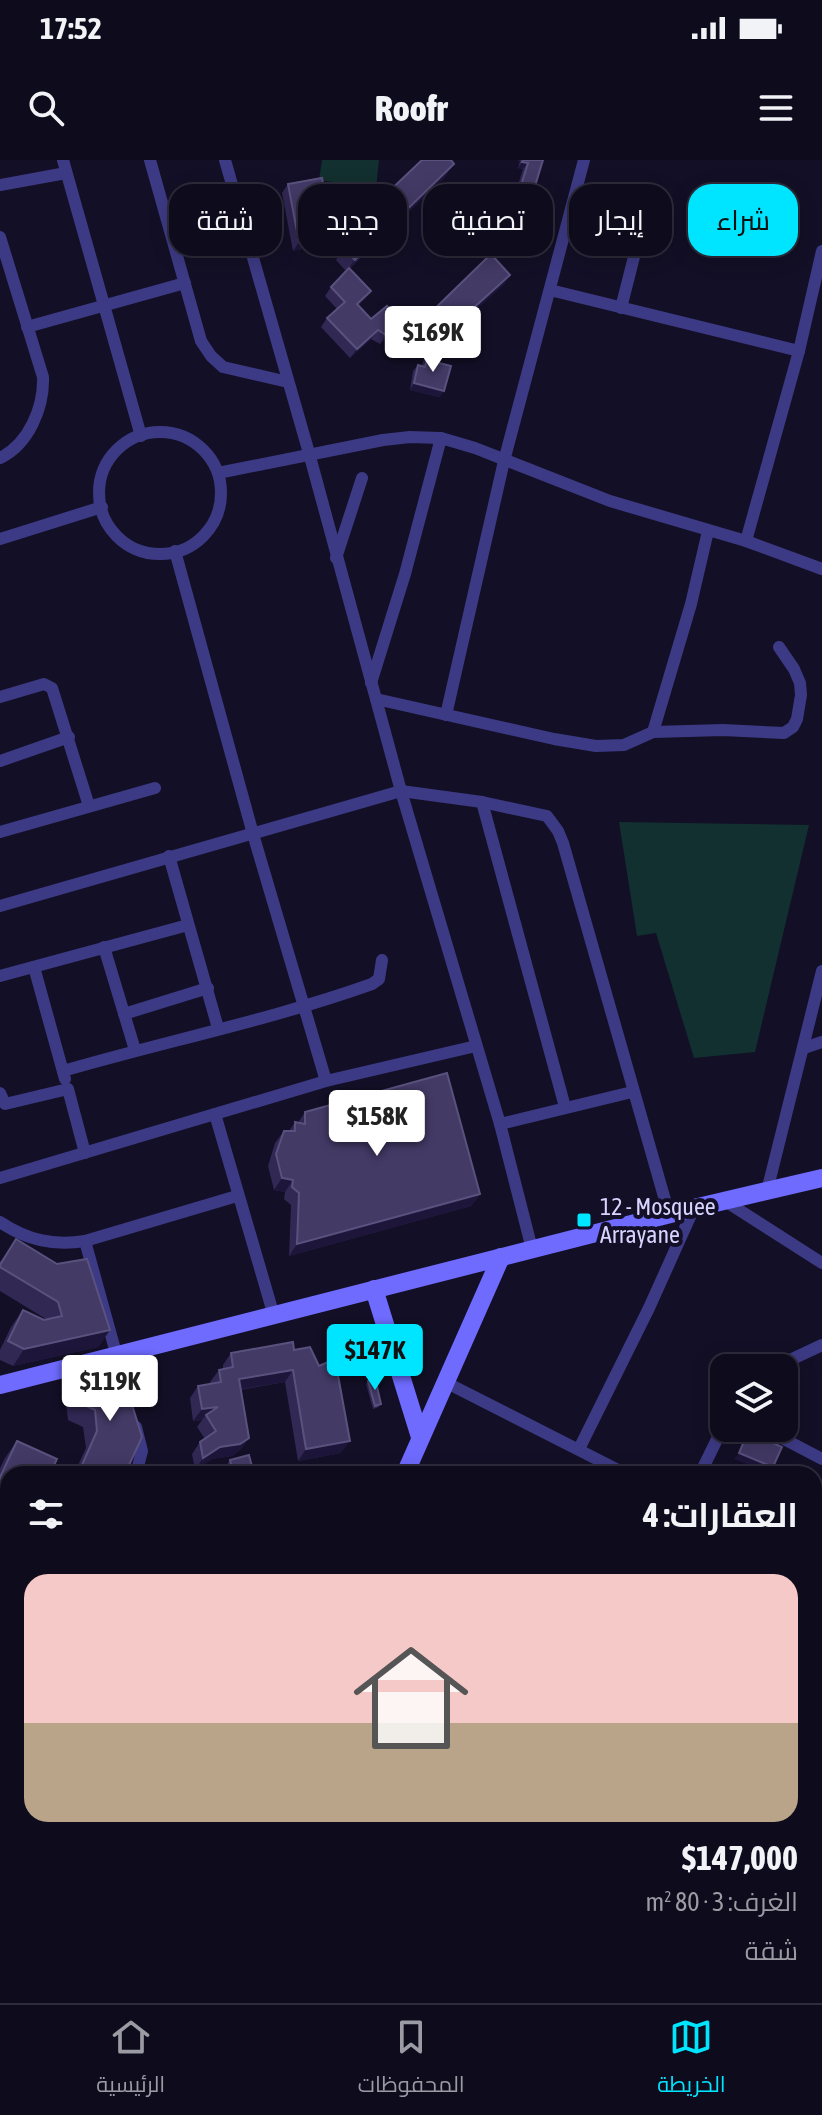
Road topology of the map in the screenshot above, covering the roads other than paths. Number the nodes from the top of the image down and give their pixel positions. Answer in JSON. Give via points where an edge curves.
{"nodes":[{"id":1,"x":150,"y":160,"type":"edge"},
{"id":2,"x":225,"y":160,"type":"edge"},
{"id":3,"x":584,"y":160,"type":"edge"},
{"id":4,"x":65,"y":166,"type":"edge"},
{"id":5,"x":0,"y":185,"type":"edge"},
{"id":6,"x":0,"y":237,"type":"edge"},
{"id":7,"x":822,"y":251,"type":"edge"},
{"id":8,"x":634,"y":256,"type":"edge"},
{"id":9,"x":3,"y":260,"type":"edge"},
{"id":10,"x":185,"y":283,"type":"junction"},
{"id":11,"x":550,"y":290,"type":"junction"},
{"id":12,"x":104,"y":305,"type":"junction"},
{"id":13,"x":621,"y":308,"type":"junction"},
{"id":14,"x":27,"y":327,"type":"junction"},
{"id":15,"x":799,"y":351,"type":"junction"},
{"id":16,"x":288,"y":382,"type":"junction"},
{"id":17,"x":141,"y":436,"type":"junction"},
{"id":18,"x":441,"y":438,"type":"junction"},
{"id":19,"x":309,"y":453,"type":"junction"},
{"id":20,"x":0,"y":458,"type":"edge"},
{"id":21,"x":504,"y":461,"type":"junction"},
{"id":22,"x":218,"y":473,"type":"junction"},
{"id":23,"x":362,"y":478,"type":"dead end"},
{"id":24,"x":102,"y":507,"type":"junction"},
{"id":25,"x":708,"y":531,"type":"junction"},
{"id":26,"x":0,"y":539,"type":"edge"},
{"id":27,"x":746,"y":541,"type":"junction"},
{"id":28,"x":175,"y":551,"type":"junction"},
{"id":29,"x":336,"y":558,"type":"junction"},
{"id":30,"x":822,"y":569,"type":"edge"},
{"id":31,"x":779,"y":647,"type":"dead end"},
{"id":32,"x":371,"y":683,"type":"junction"},
{"id":33,"x":0,"y":697,"type":"edge"},
{"id":34,"x":376,"y":699,"type":"junction"},
{"id":35,"x":446,"y":715,"type":"junction"},
{"id":36,"x":653,"y":732,"type":"junction"},
{"id":37,"x":69,"y":737,"type":"junction"},
{"id":38,"x":0,"y":761,"type":"edge"},
{"id":39,"x":155,"y":788,"type":"dead end"},
{"id":40,"x":401,"y":791,"type":"junction"},
{"id":41,"x":482,"y":802,"type":"junction"},
{"id":42,"x":89,"y":806,"type":"junction"},
{"id":43,"x":0,"y":832,"type":"edge"},
{"id":44,"x":253,"y":834,"type":"junction"},
{"id":45,"x":169,"y":856,"type":"junction"},
{"id":46,"x":0,"y":906,"type":"edge"},
{"id":47,"x":188,"y":925,"type":"junction"},
{"id":48,"x":104,"y":947,"type":"junction"},
{"id":49,"x":382,"y":960,"type":"dead end"},
{"id":50,"x":34,"y":967,"type":"junction"},
{"id":51,"x":822,"y":971,"type":"edge"},
{"id":52,"x":0,"y":976,"type":"edge"},
{"id":53,"x":208,"y":988,"type":"junction"},
{"id":54,"x":820,"y":988,"type":"edge"},
{"id":55,"x":304,"y":1008,"type":"junction"},
{"id":56,"x":124,"y":1014,"type":"junction"},
{"id":57,"x":218,"y":1028,"type":"junction"},
{"id":58,"x":822,"y":1042,"type":"edge"},
{"id":59,"x":476,"y":1046,"type":"junction"},
{"id":60,"x":804,"y":1048,"type":"junction"},
{"id":61,"x":135,"y":1050,"type":"junction"},
{"id":62,"x":63,"y":1071,"type":"junction"},
{"id":63,"x":326,"y":1081,"type":"junction"},
{"id":64,"x":68,"y":1089,"type":"junction"},
{"id":65,"x":632,"y":1092,"type":"junction"},
{"id":66,"x":0,"y":1093,"type":"edge"},
{"id":67,"x":565,"y":1107,"type":"junction"},
{"id":68,"x":215,"y":1114,"type":"junction"},
{"id":69,"x":500,"y":1124,"type":"junction"},
{"id":70,"x":85,"y":1153,"type":"junction"},
{"id":71,"x":0,"y":1178,"type":"edge"},
{"id":72,"x":822,"y":1178,"type":"edge"},
{"id":73,"x":767,"y":1191,"type":"junction"},
{"id":74,"x":237,"y":1196,"type":"junction"},
{"id":75,"x":725,"y":1201,"type":"junction"},
{"id":76,"x":694,"y":1208,"type":"junction"},
{"id":77,"x":669,"y":1214,"type":"junction"},
{"id":78,"x":0,"y":1222,"type":"edge"},
{"id":79,"x":85,"y":1241,"type":"junction"},
{"id":80,"x":532,"y":1249,"type":"junction"},
{"id":81,"x":501,"y":1257,"type":"junction"},
{"id":82,"x":822,"y":1263,"type":"edge"},
{"id":83,"x":374,"y":1289,"type":"junction"},
{"id":84,"x":274,"y":1316,"type":"junction"},
{"id":85,"x":822,"y":1345,"type":"edge"},
{"id":86,"x":798,"y":1354,"type":"edge"},
{"id":87,"x":116,"y":1357,"type":"junction"},
{"id":88,"x":445,"y":1382,"type":"junction"},
{"id":89,"x":0,"y":1385,"type":"edge"},
{"id":90,"x":127,"y":1394,"type":"edge"},
{"id":91,"x":134,"y":1421,"type":"edge"},
{"id":92,"x":420,"y":1437,"type":"junction"},
{"id":93,"x":716,"y":1442,"type":"edge"},
{"id":94,"x":790,"y":1442,"type":"edge"},
{"id":95,"x":579,"y":1449,"type":"junction"},
{"id":96,"x":822,"y":1459,"type":"edge"},
{"id":97,"x":138,"y":1466,"type":"edge"},
{"id":98,"x":408,"y":1466,"type":"edge"},
{"id":99,"x":611,"y":1466,"type":"edge"},
{"id":100,"x":704,"y":1466,"type":"edge"}],
"edges":[{"from":1,"to":10,"type":"street"},
{"from":2,"to":16,"type":"street"},
{"from":3,"to":11,"type":"street"},
{"from":4,"to":5,"type":"street"},
{"from":4,"to":12,"type":"street"},
{"from":6,"to":9,"type":"street"},
{"from":7,"to":15,"type":"street"},
{"from":8,"to":13,"type":"street"},
{"from":9,"to":14,"type":"street"},
{"from":10,"to":12,"type":"street"},
{"from":10,"to":16,"type":"street","via":[[201,341],[211,356],[223,367]]},
{"from":11,"to":13,"type":"street"},
{"from":11,"to":21,"type":"street"},
{"from":12,"to":14,"type":"street"},
{"from":12,"to":17,"type":"street"},
{"from":13,"to":15,"type":"street"},
{"from":14,"to":20,"type":"street","via":[[43,393],[38,415]]},
{"from":15,"to":27,"type":"street"},
{"from":16,"to":19,"type":"street"},
{"from":17,"to":22,"type":"street","via":[[173,433],[190,439]]},
{"from":17,"to":24,"type":"street","via":[[111,455],[101,474]]},
{"from":18,"to":19,"type":"street","via":[[410,437]]},
{"from":18,"to":21,"type":"street"},
{"from":18,"to":32,"type":"street"},
{"from":19,"to":22,"type":"street"},
{"from":19,"to":29,"type":"street"},
{"from":21,"to":25,"type":"street"},
{"from":21,"to":35,"type":"street"},
{"from":22,"to":28,"type":"street","via":[[219,510],[209,529]]},
{"from":23,"to":29,"type":"street"},
{"from":24,"to":26,"type":"street"},
{"from":24,"to":28,"type":"street","via":[[117,536],[138,550]]},
{"from":25,"to":27,"type":"street"},
{"from":25,"to":36,"type":"street"},
{"from":27,"to":30,"type":"street"},
{"from":28,"to":44,"type":"street"},
{"from":29,"to":32,"type":"street"},
{"from":31,"to":36,"type":"street","via":[[800,683],[800,706],[789,732]]},
{"from":32,"to":34,"type":"street"},
{"from":33,"to":37,"type":"street","via":[[51,686]]},
{"from":34,"to":35,"type":"street"},
{"from":34,"to":40,"type":"street"},
{"from":35,"to":36,"type":"street","via":[[596,746],[624,745]]},
{"from":37,"to":38,"type":"street"},
{"from":37,"to":42,"type":"street"},
{"from":39,"to":42,"type":"street"},
{"from":40,"to":41,"type":"street"},
{"from":40,"to":44,"type":"street"},
{"from":40,"to":59,"type":"street"},
{"from":41,"to":65,"type":"street","via":[[547,816],[558,831]]},
{"from":41,"to":67,"type":"street"},
{"from":42,"to":43,"type":"street"},
{"from":44,"to":45,"type":"street"},
{"from":44,"to":55,"type":"street"},
{"from":45,"to":46,"type":"street"},
{"from":45,"to":47,"type":"street"},
{"from":47,"to":48,"type":"street"},
{"from":47,"to":53,"type":"street"},
{"from":48,"to":50,"type":"street"},
{"from":48,"to":56,"type":"street"},
{"from":49,"to":55,"type":"street","via":[[379,979]]},
{"from":50,"to":52,"type":"street"},
{"from":50,"to":62,"type":"street"},
{"from":51,"to":54,"type":"street"},
{"from":53,"to":56,"type":"street"},
{"from":53,"to":57,"type":"street"},
{"from":54,"to":60,"type":"street"},
{"from":55,"to":57,"type":"street"},
{"from":55,"to":63,"type":"street"},
{"from":56,"to":61,"type":"street"},
{"from":57,"to":61,"type":"street"},
{"from":58,"to":60,"type":"street"},
{"from":59,"to":63,"type":"street"},
{"from":59,"to":69,"type":"street"},
{"from":60,"to":73,"type":"street"},
{"from":61,"to":62,"type":"street"},
{"from":62,"to":64,"type":"street"},
{"from":63,"to":68,"type":"street"},
{"from":64,"to":66,"type":"street","via":[[5,1104]]},
{"from":64,"to":70,"type":"street"},
{"from":65,"to":67,"type":"street"},
{"from":65,"to":77,"type":"street"},
{"from":67,"to":69,"type":"street"},
{"from":68,"to":70,"type":"street"},
{"from":68,"to":74,"type":"street"},
{"from":69,"to":80,"type":"street"},
{"from":70,"to":71,"type":"street"},
{"from":72,"to":73,"type":"street"},
{"from":73,"to":75,"type":"street"},
{"from":74,"to":79,"type":"street"},
{"from":74,"to":84,"type":"street"},
{"from":75,"to":76,"type":"street"},
{"from":75,"to":82,"type":"street"},
{"from":76,"to":77,"type":"street"},
{"from":76,"to":95,"type":"street"},
{"from":77,"to":80,"type":"street"},
{"from":78,"to":79,"type":"street","via":[[32,1239]]},
{"from":79,"to":87,"type":"street"},
{"from":80,"to":81,"type":"street"},
{"from":81,"to":83,"type":"street"},
{"from":81,"to":88,"type":"street"},
{"from":83,"to":84,"type":"street"},
{"from":83,"to":92,"type":"street"},
{"from":84,"to":87,"type":"street"},
{"from":85,"to":86,"type":"street"},
{"from":87,"to":89,"type":"street"},
{"from":87,"to":90,"type":"street"},
{"from":88,"to":92,"type":"street"},
{"from":88,"to":95,"type":"street"},
{"from":91,"to":97,"type":"street","via":[[142,1451]]},
{"from":92,"to":98,"type":"street"},
{"from":93,"to":100,"type":"street"},
{"from":94,"to":96,"type":"street"},
{"from":95,"to":99,"type":"street"}]}
